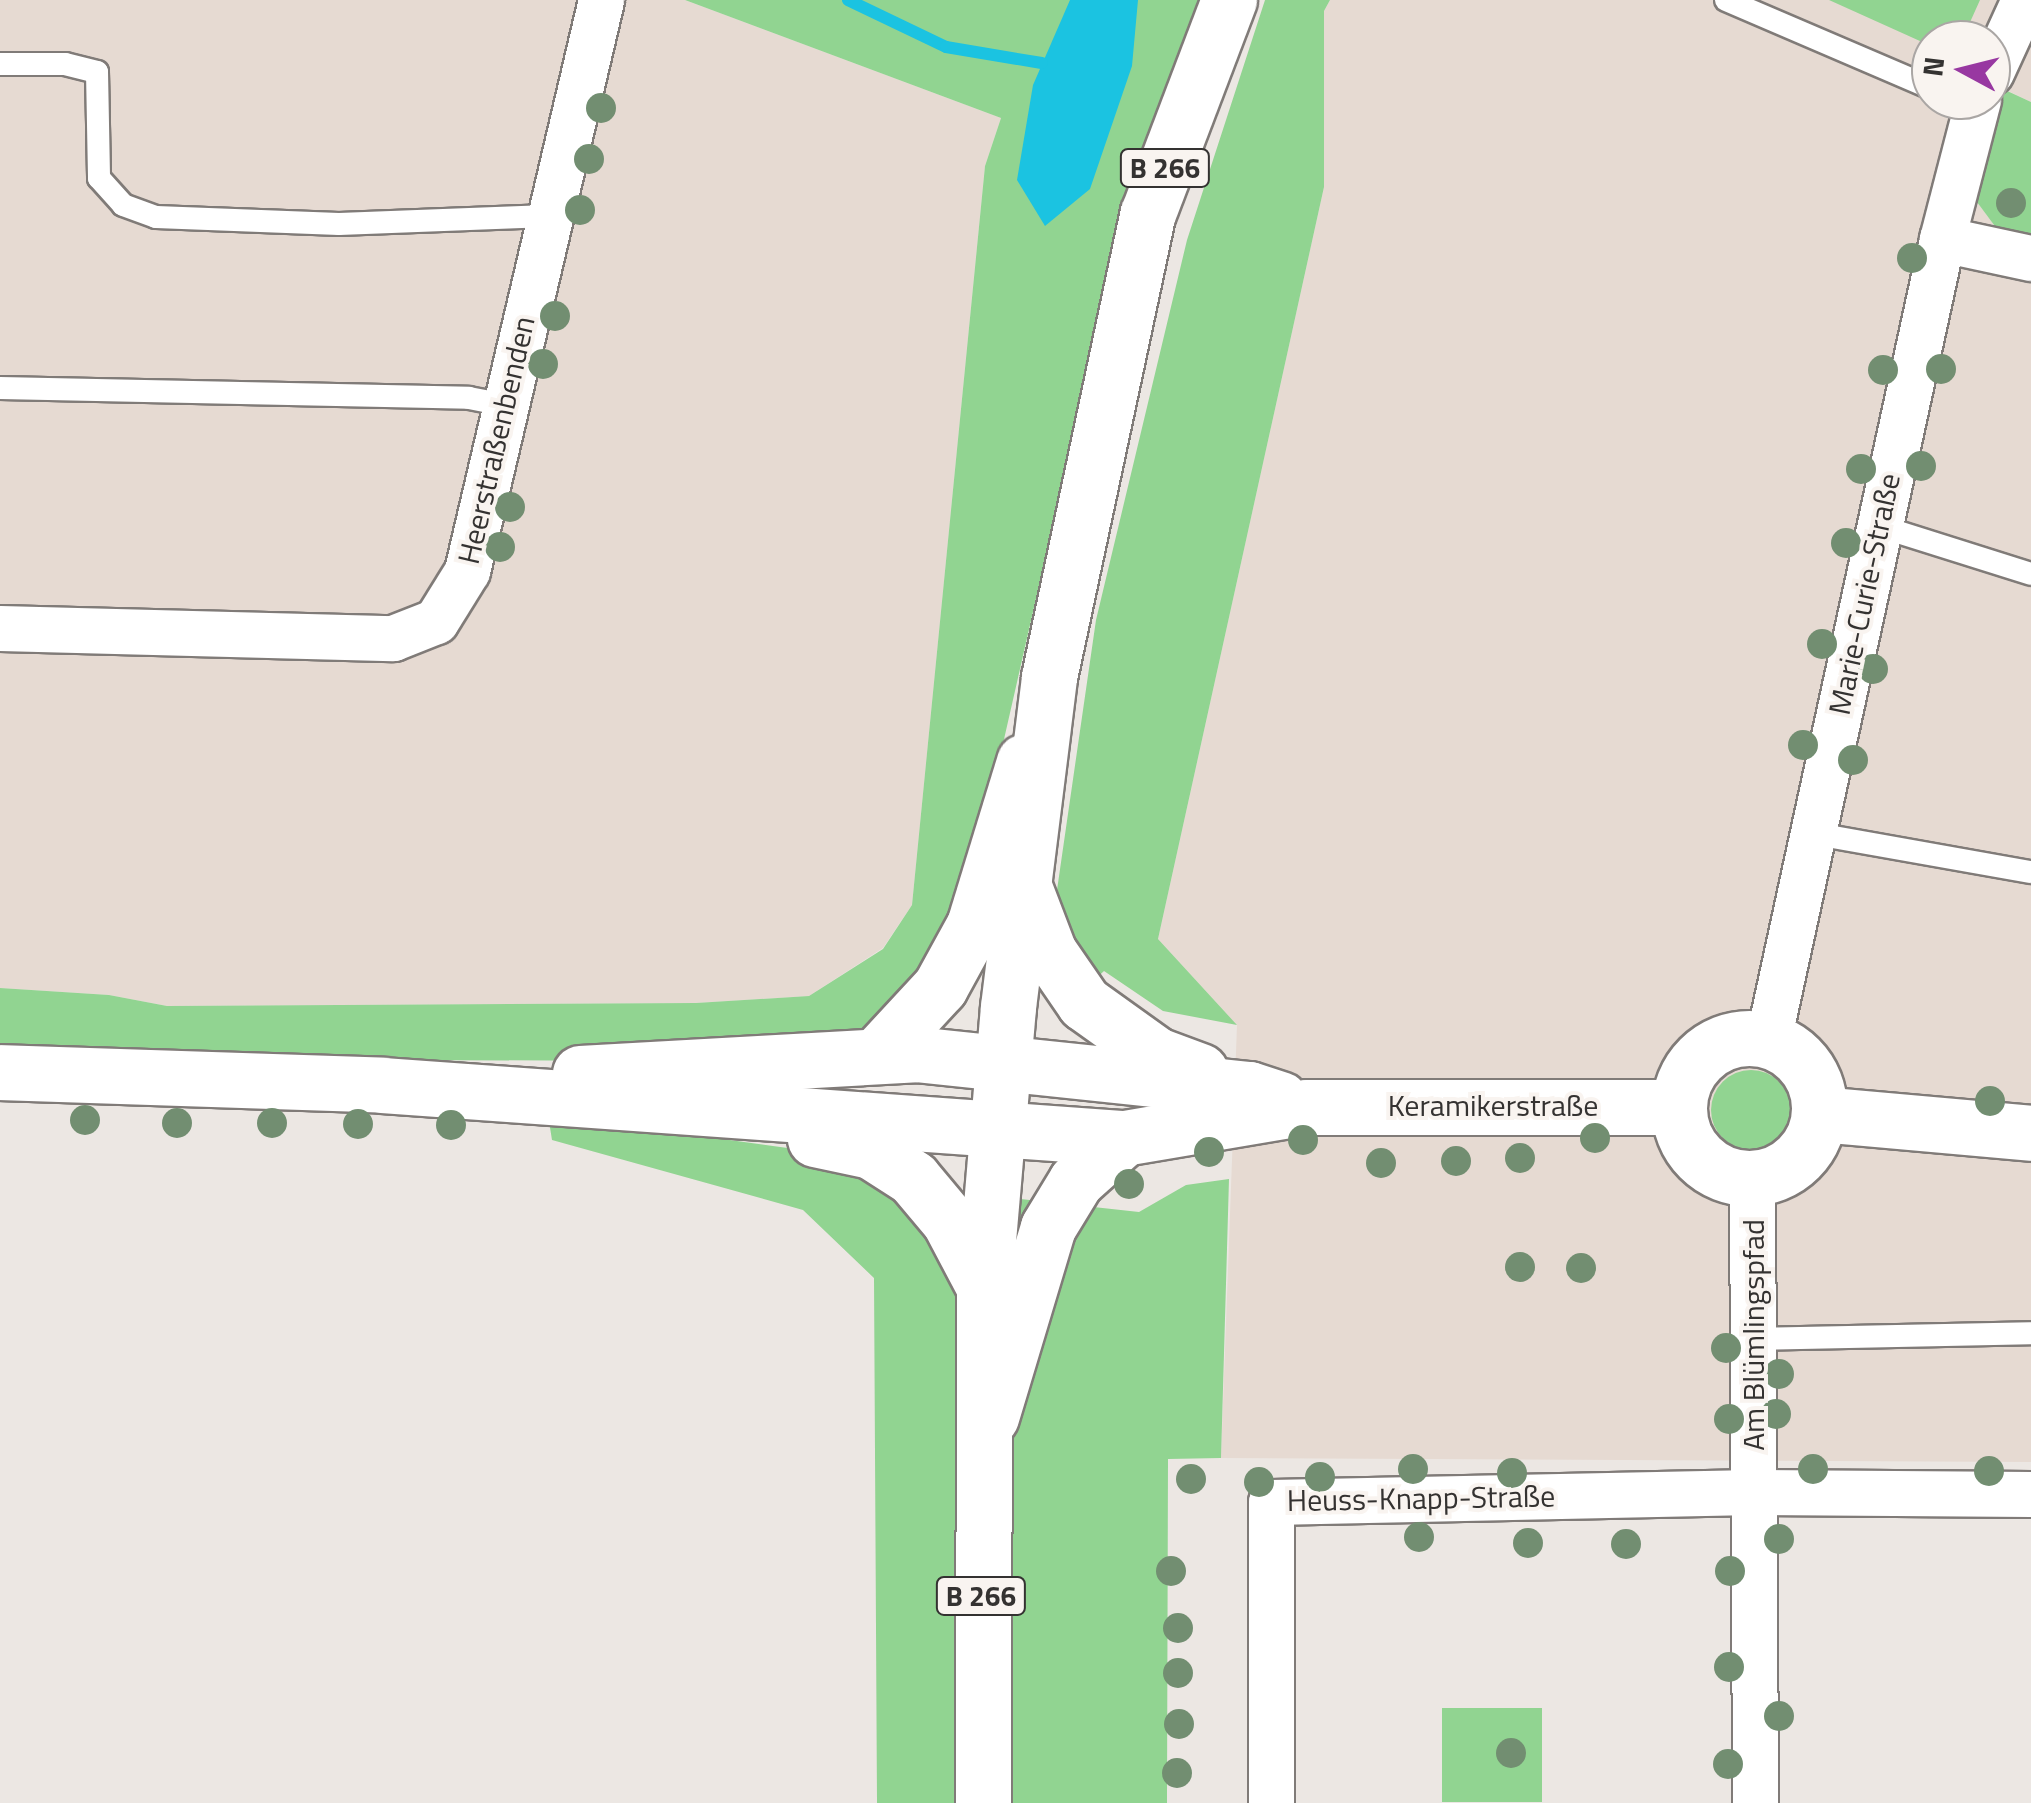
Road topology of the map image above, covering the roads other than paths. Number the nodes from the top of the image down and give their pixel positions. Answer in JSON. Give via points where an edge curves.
{"nodes":[{"id":1,"x":601,"y":0,"type":"edge"},
{"id":2,"x":1229,"y":0,"type":"edge"},
{"id":3,"x":1726,"y":0,"type":"edge"},
{"id":4,"x":2024,"y":0,"type":"edge"},
{"id":5,"x":2011,"y":25,"type":"edge"},
{"id":6,"x":0,"y":64,"type":"edge"},
{"id":7,"x":1911,"y":79,"type":"edge"},
{"id":8,"x":1969,"y":120,"type":"edge"},
{"id":9,"x":548,"y":216,"type":"junction"},
{"id":10,"x":1942,"y":239,"type":"junction"},
{"id":11,"x":2031,"y":258,"type":"edge"},
{"id":12,"x":0,"y":388,"type":"edge"},
{"id":13,"x":505,"y":405,"type":"junction"},
{"id":14,"x":1879,"y":526,"type":"junction"},
{"id":15,"x":2031,"y":574,"type":"edge"},
{"id":16,"x":0,"y":628,"type":"edge"},
{"id":17,"x":1049,"y":677,"type":"junction"},
{"id":18,"x":1812,"y":833,"type":"junction"},
{"id":19,"x":2031,"y":872,"type":"edge"},
{"id":20,"x":1023,"y":884,"type":"junction"},
{"id":21,"x":1768,"y":1040,"type":"junction"},
{"id":22,"x":878,"y":1055,"type":"junction"},
{"id":23,"x":1004,"y":1064,"type":"junction"},
{"id":24,"x":0,"y":1072,"type":"edge"},
{"id":25,"x":382,"y":1084,"type":"junction"},
{"id":26,"x":1249,"y":1089,"type":"junction"},
{"id":27,"x":1307,"y":1106,"type":"junction"},
{"id":28,"x":1679,"y":1107,"type":"junction"},
{"id":29,"x":685,"y":1110,"type":"junction"},
{"id":30,"x":1820,"y":1114,"type":"junction"},
{"id":31,"x":998,"y":1126,"type":"junction"},
{"id":32,"x":2031,"y":1133,"type":"edge"},
{"id":33,"x":1124,"y":1138,"type":"junction"},
{"id":34,"x":1752,"y":1178,"type":"junction"},
{"id":35,"x":984,"y":1287,"type":"junction"},
{"id":36,"x":2031,"y":1334,"type":"edge"},
{"id":37,"x":1751,"y":1339,"type":"junction"},
{"id":38,"x":982,"y":1451,"type":"junction"},
{"id":39,"x":1753,"y":1492,"type":"junction"},
{"id":40,"x":2031,"y":1494,"type":"edge"},
{"id":41,"x":982,"y":1803,"type":"edge"},
{"id":42,"x":1271,"y":1803,"type":"edge"},
{"id":43,"x":1755,"y":1803,"type":"edge"}],
"edges":[{"from":1,"to":9,"type":"street","name":"Heerstraßenbenden"},
{"from":2,"to":17,"type":"main road","number":"B 266","via":[[1148,213]]},
{"from":3,"to":7,"type":"lane"},
{"from":4,"to":5,"type":"street","name":"Marie-Curie-Straße"},
{"from":6,"to":9,"type":"lane","via":[[65,64],[97,72],[99,178],[123,205],[156,217],[338,224]]},
{"from":8,"to":10,"type":"street","name":"Marie-Curie-Straße"},
{"from":9,"to":13,"type":"street","name":"Heerstraßenbenden"},
{"from":10,"to":11,"type":"street"},
{"from":10,"to":14,"type":"street","name":"Marie-Curie-Straße"},
{"from":12,"to":13,"type":"lane","via":[[468,398]]},
{"from":13,"to":16,"type":"street","name":"Heerstraßenbenden","via":[[468,572],[436,621],[393,638]]},
{"from":14,"to":15,"type":"lane"},
{"from":14,"to":18,"type":"street","name":"Marie-Curie-Straße"},
{"from":17,"to":20,"type":"main road","number":"B 266"},
{"from":17,"to":22,"type":"main road","via":[[974,925],[940,987]]},
{"from":18,"to":19,"type":"lane"},
{"from":18,"to":21,"type":"street","name":"Marie-Curie-Straße"},
{"from":20,"to":23,"type":"main road","number":"B 266"},
{"from":20,"to":26,"type":"main road","via":[[1049,952],[1084,1003],[1156,1055]]},
{"from":21,"to":28,"type":"main road","via":[[1744,1037],[1708,1050],[1683,1083]]},
{"from":21,"to":30,"type":"main road","via":[[1793,1052],[1811,1073]]},
{"from":22,"to":23,"type":"main road","name":"Keramikerstraße"},
{"from":22,"to":25,"type":"main road","name":"Keramikerstraße"},
{"from":23,"to":26,"type":"main road","name":"Keramikerstraße"},
{"from":23,"to":31,"type":"main road","number":"B 266"},
{"from":24,"to":25,"type":"main road"},
{"from":25,"to":29,"type":"main road"},
{"from":26,"to":27,"type":"main road","name":"Keramikerstraße"},
{"from":27,"to":28,"type":"main road","name":"Keramikerstraße"},
{"from":27,"to":33,"type":"main road","name":"Keramikerstraße"},
{"from":28,"to":34,"type":"main road","via":[[1682,1129],[1706,1163],[1722,1174]]},
{"from":29,"to":31,"type":"main road","name":"Keramikerstraße"},
{"from":29,"to":35,"type":"main road","via":[[871,1150],[913,1178],[937,1207]]},
{"from":30,"to":32,"type":"main road"},
{"from":30,"to":34,"type":"main road","via":[[1802,1154],[1772,1175]]},
{"from":31,"to":33,"type":"main road","name":"Keramikerstraße"},
{"from":31,"to":35,"type":"main road","number":"B 266"},
{"from":33,"to":38,"type":"main road","via":[[1076,1181],[1048,1227]]},
{"from":34,"to":37,"type":"street","name":"Am Blümlingspfad"},
{"from":35,"to":38,"type":"main road","number":"B 266"},
{"from":36,"to":37,"type":"lane"},
{"from":37,"to":39,"type":"street","name":"Am Blümlingspfad"},
{"from":38,"to":41,"type":"main road","number":"B 266"},
{"from":39,"to":40,"type":"street","name":"Am Blümlingspfad"},
{"from":39,"to":42,"type":"street","name":"Heuss-Knapp-Straße","via":[[1270,1502]]},
{"from":39,"to":43,"type":"street","name":"Am Blümlingspfad"}]}
